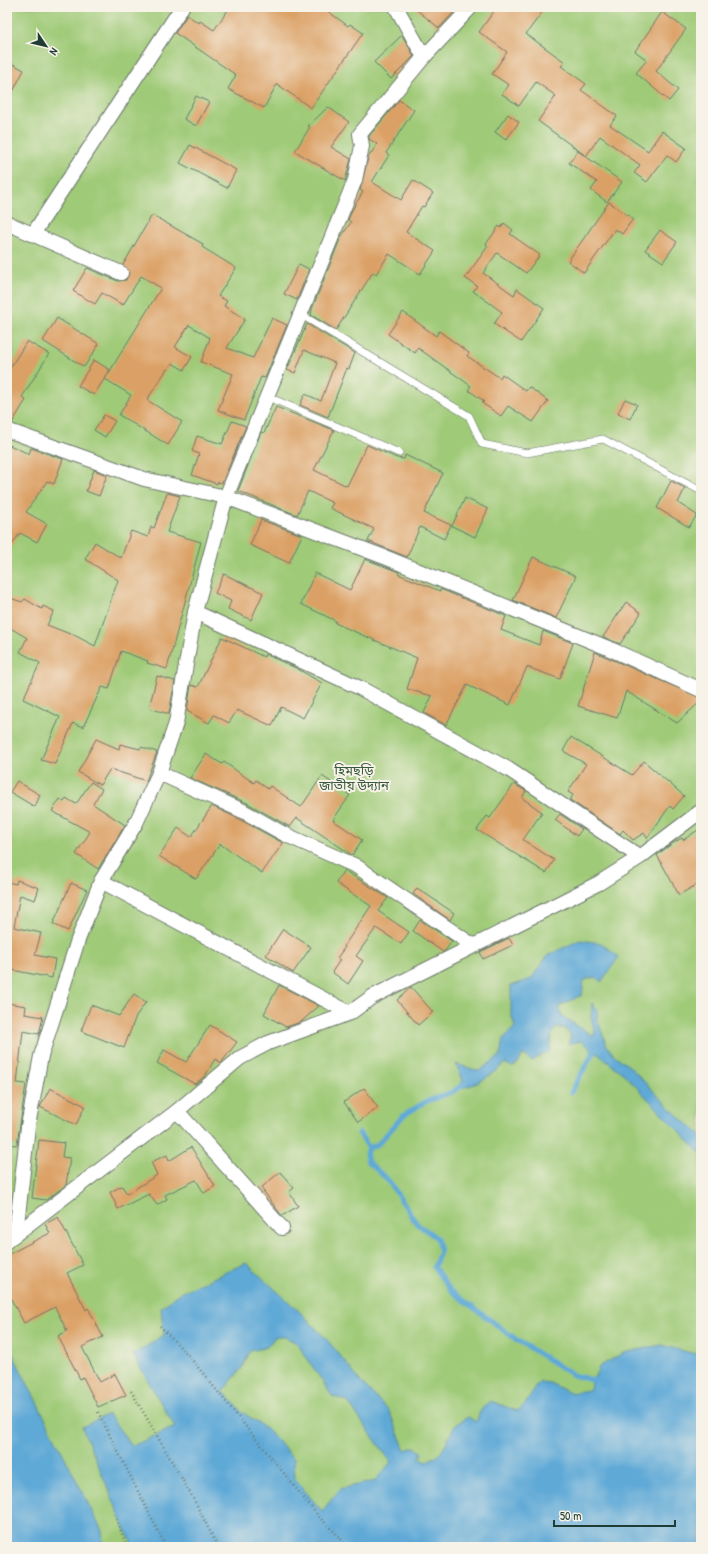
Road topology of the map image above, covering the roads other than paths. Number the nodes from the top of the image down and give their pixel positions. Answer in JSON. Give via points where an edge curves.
{"nodes":[{"id":1,"x":182,"y":7,"type":"edge"},
{"id":2,"x":396,"y":7,"type":"edge"},
{"id":3,"x":472,"y":7,"type":"edge"},
{"id":4,"x":424,"y":57,"type":"junction"},
{"id":5,"x":7,"y":223,"type":"edge"},
{"id":6,"x":33,"y":234,"type":"junction"},
{"id":7,"x":122,"y":273,"type":"dead end"},
{"id":8,"x":300,"y":314,"type":"junction"},
{"id":9,"x":266,"y":396,"type":"junction"},
{"id":10,"x":7,"y":430,"type":"edge"},
{"id":11,"x":399,"y":453,"type":"dead end"},
{"id":12,"x":701,"y":491,"type":"edge"},
{"id":13,"x":226,"y":496,"type":"junction"},
{"id":14,"x":195,"y":612,"type":"junction"},
{"id":15,"x":701,"y":690,"type":"edge"},
{"id":16,"x":159,"y":773,"type":"junction"},
{"id":17,"x":701,"y":811,"type":"edge"},
{"id":18,"x":640,"y":857,"type":"junction"},
{"id":19,"x":101,"y":881,"type":"junction"},
{"id":20,"x":474,"y":946,"type":"junction"},
{"id":21,"x":350,"y":1013,"type":"junction"},
{"id":22,"x":177,"y":1111,"type":"junction"},
{"id":23,"x":282,"y":1228,"type":"dead end"},
{"id":24,"x":8,"y":1240,"type":"edge"}],
"edges":[{"from":1,"to":6,"type":"street"},
{"from":2,"to":4,"type":"street"},
{"from":3,"to":4,"type":"street"},
{"from":4,"to":8,"type":"street","via":[[360,134],[362,146],[355,180]]},
{"from":5,"to":6,"type":"street"},
{"from":6,"to":7,"type":"street"},
{"from":8,"to":9,"type":"street"},
{"from":8,"to":12,"type":"lane","via":[[469,416],[482,444],[527,453],[603,439]]},
{"from":9,"to":11,"type":"lane"},
{"from":9,"to":13,"type":"street"},
{"from":10,"to":13,"type":"street","via":[[144,479]]},
{"from":13,"to":14,"type":"street"},
{"from":13,"to":15,"type":"street","via":[[608,648]]},
{"from":14,"to":16,"type":"street","via":[[176,723]]},
{"from":14,"to":18,"type":"street","via":[[360,688],[508,769]]},
{"from":16,"to":19,"type":"street","via":[[136,823]]},
{"from":16,"to":20,"type":"street","via":[[356,866]]},
{"from":17,"to":18,"type":"street"},
{"from":18,"to":20,"type":"street","via":[[599,883]]},
{"from":19,"to":21,"type":"street"},
{"from":19,"to":24,"type":"street","via":[[78,940],[41,1056],[28,1126],[18,1216],[14,1231]]},
{"from":20,"to":21,"type":"street","via":[[372,997]]},
{"from":21,"to":22,"type":"street","via":[[268,1043],[240,1058]]},
{"from":22,"to":23,"type":"street"},
{"from":22,"to":24,"type":"street"}]}
